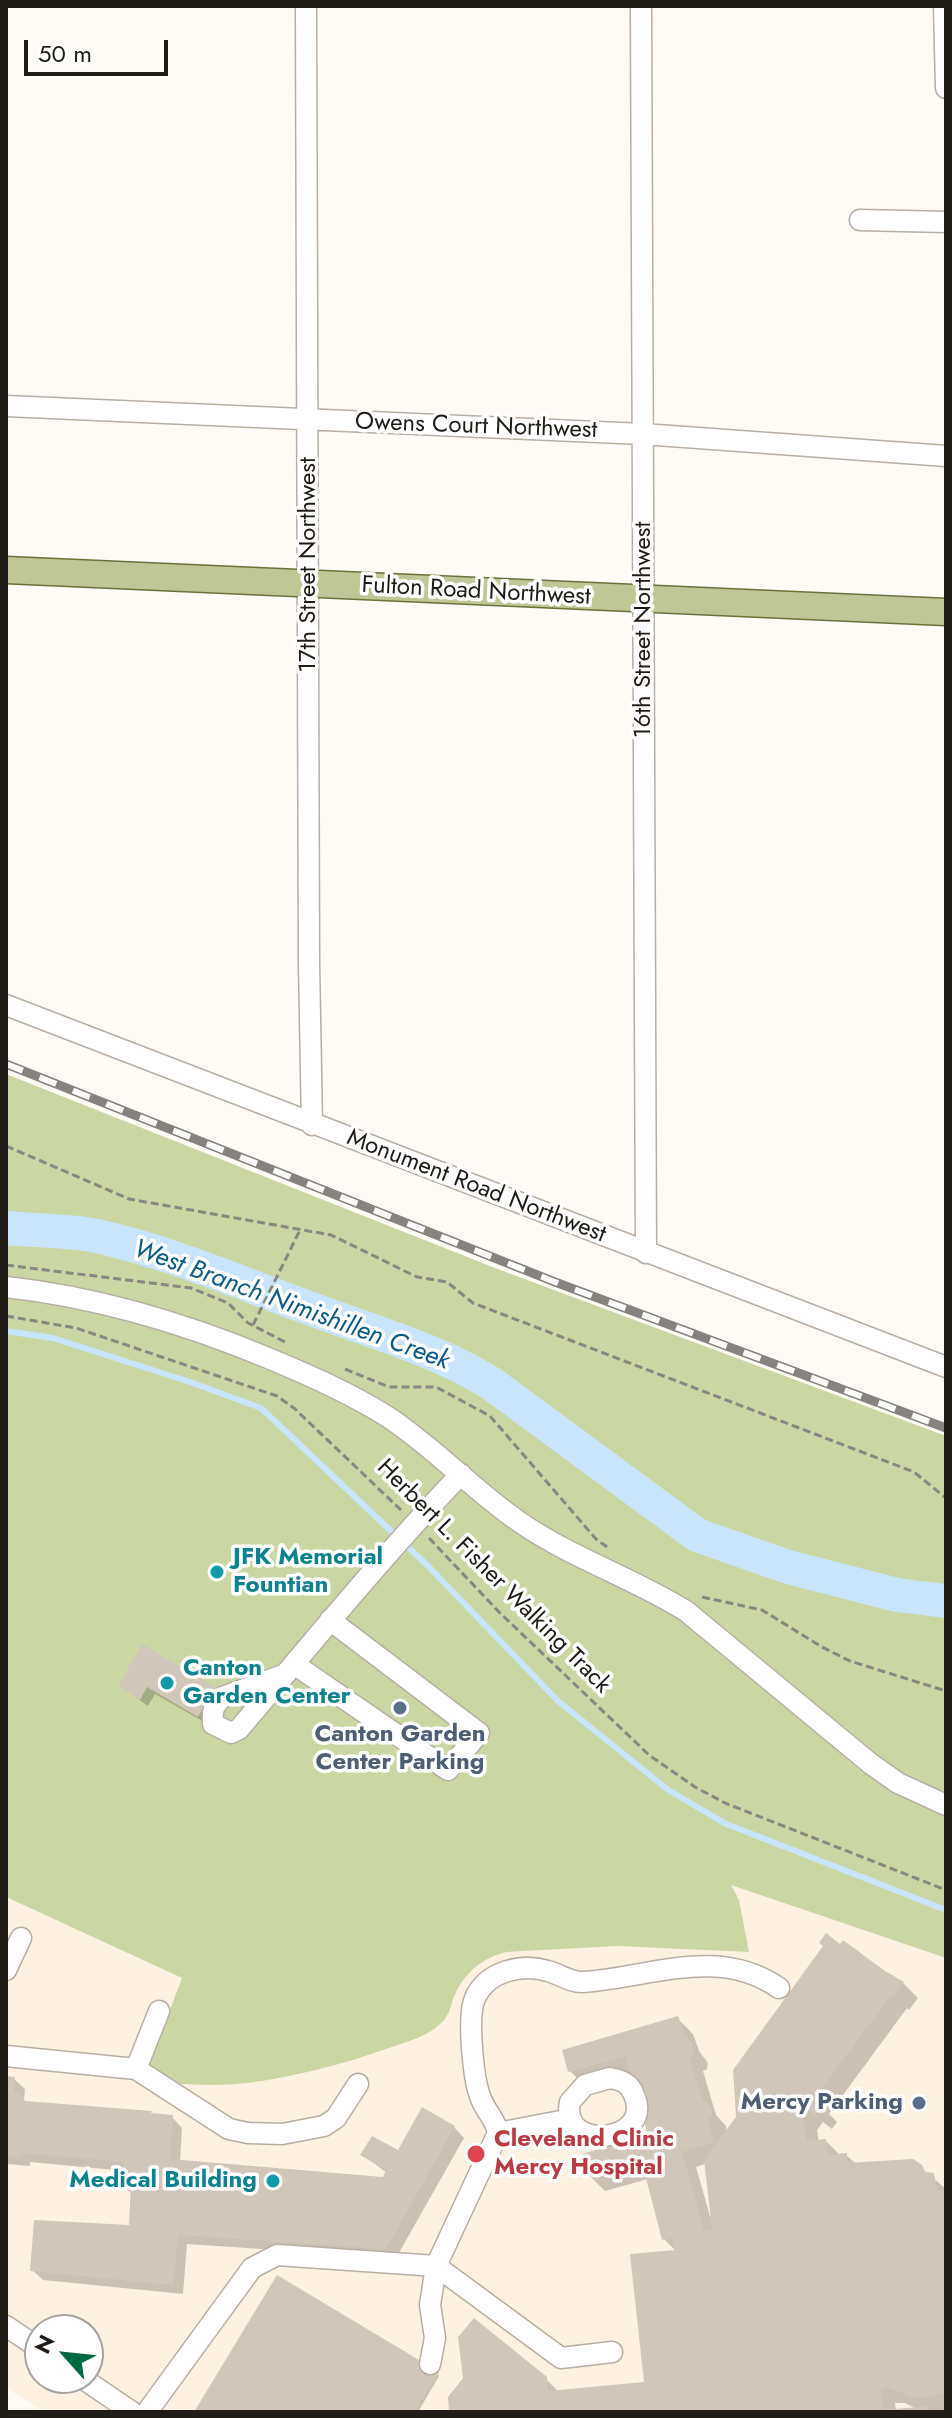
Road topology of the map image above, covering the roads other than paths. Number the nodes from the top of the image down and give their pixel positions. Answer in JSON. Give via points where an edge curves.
{"nodes":[{"id":1,"x":306,"y":6,"type":"edge"},
{"id":2,"x":641,"y":6,"type":"edge"},
{"id":3,"x":944,"y":6,"type":"edge"},
{"id":4,"x":946,"y":88,"type":"edge"},
{"id":5,"x":860,"y":220,"type":"dead end"},
{"id":6,"x":946,"y":222,"type":"edge"},
{"id":7,"x":6,"y":406,"type":"edge"},
{"id":8,"x":309,"y":421,"type":"junction"},
{"id":9,"x":643,"y":434,"type":"junction"},
{"id":10,"x":946,"y":456,"type":"edge"},
{"id":11,"x":6,"y":570,"type":"edge"},
{"id":12,"x":308,"y":584,"type":"junction"},
{"id":13,"x":644,"y":600,"type":"junction"},
{"id":14,"x":946,"y":612,"type":"edge"},
{"id":15,"x":6,"y":1005,"type":"edge"},
{"id":16,"x":312,"y":1125,"type":"junction"},
{"id":17,"x":646,"y":1253,"type":"junction"},
{"id":18,"x":6,"y":1287,"type":"edge"},
{"id":19,"x":946,"y":1367,"type":"edge"},
{"id":20,"x":461,"y":1474,"type":"junction"},
{"id":21,"x":330,"y":1620,"type":"junction"},
{"id":22,"x":946,"y":1805,"type":"edge"},
{"id":23,"x":21,"y":1938,"type":"dead end"},
{"id":24,"x":6,"y":1970,"type":"edge"},
{"id":25,"x":779,"y":1988,"type":"dead end"},
{"id":26,"x":159,"y":2011,"type":"dead end"},
{"id":27,"x":6,"y":2056,"type":"edge"},
{"id":28,"x":136,"y":2069,"type":"junction"},
{"id":29,"x":358,"y":2084,"type":"dead end"},
{"id":30,"x":571,"y":2119,"type":"dead end"},
{"id":31,"x":498,"y":2133,"type":"junction"},
{"id":32,"x":436,"y":2266,"type":"junction"},
{"id":33,"x":6,"y":2326,"type":"edge"},
{"id":34,"x":24,"y":2338,"type":"edge"},
{"id":35,"x":612,"y":2352,"type":"dead end"},
{"id":36,"x":430,"y":2364,"type":"dead end"},
{"id":37,"x":104,"y":2393,"type":"edge"},
{"id":38,"x":132,"y":2412,"type":"edge"},
{"id":39,"x":147,"y":2412,"type":"edge"}],
"edges":[{"from":1,"to":8,"type":"street","name":"17th Street Northwest"},
{"from":2,"to":9,"type":"street","name":"16th Street Northwest"},
{"from":3,"to":4,"type":"street"},
{"from":5,"to":6,"type":"street"},
{"from":7,"to":8,"type":"street","name":"Owens Court Northwest"},
{"from":8,"to":9,"type":"street","name":"Owens Court Northwest"},
{"from":8,"to":12,"type":"street","name":"17th Street Northwest"},
{"from":9,"to":10,"type":"street","name":"Owens Court Northwest"},
{"from":9,"to":13,"type":"street","name":"16th Street Northwest"},
{"from":11,"to":12,"type":"main road","name":"Fulton Road Northwest"},
{"from":12,"to":13,"type":"main road","name":"Fulton Road Northwest"},
{"from":12,"to":16,"type":"street","name":"17th Street Northwest"},
{"from":13,"to":14,"type":"main road","name":"Fulton Road Northwest"},
{"from":13,"to":17,"type":"street","name":"16th Street Northwest"},
{"from":15,"to":16,"type":"street","name":"Monument Road Northwest"},
{"from":16,"to":17,"type":"street","name":"Monument Road Northwest"},
{"from":17,"to":19,"type":"street","name":"Monument Road Northwest"},
{"from":18,"to":20,"type":"street","via":[[143,1313],[222,1339],[362,1401]]},
{"from":20,"to":21,"type":"street"},
{"from":20,"to":22,"type":"street","via":[[553,1543],[686,1611],[871,1764]]},
{"from":21,"to":21,"type":"street","via":[[479,1733],[448,1770],[290,1669]]},
{"from":23,"to":24,"type":"street"},
{"from":25,"to":31,"type":"street","via":[[755,1974],[704,1966],[579,1983],[532,1968],[498,1975],[475,1998],[470,2027],[479,2093]]},
{"from":26,"to":28,"type":"street"},
{"from":27,"to":28,"type":"street"},
{"from":28,"to":29,"type":"street","via":[[225,2127],[248,2133],[282,2134],[324,2126],[336,2118]]},
{"from":30,"to":31,"type":"street"},
{"from":31,"to":32,"type":"street"},
{"from":32,"to":35,"type":"street","via":[[561,2358]]},
{"from":32,"to":36,"type":"street"},
{"from":32,"to":39,"type":"street","via":[[277,2255],[252,2268]]},
{"from":33,"to":34,"type":"street"},
{"from":37,"to":38,"type":"street"}]}
